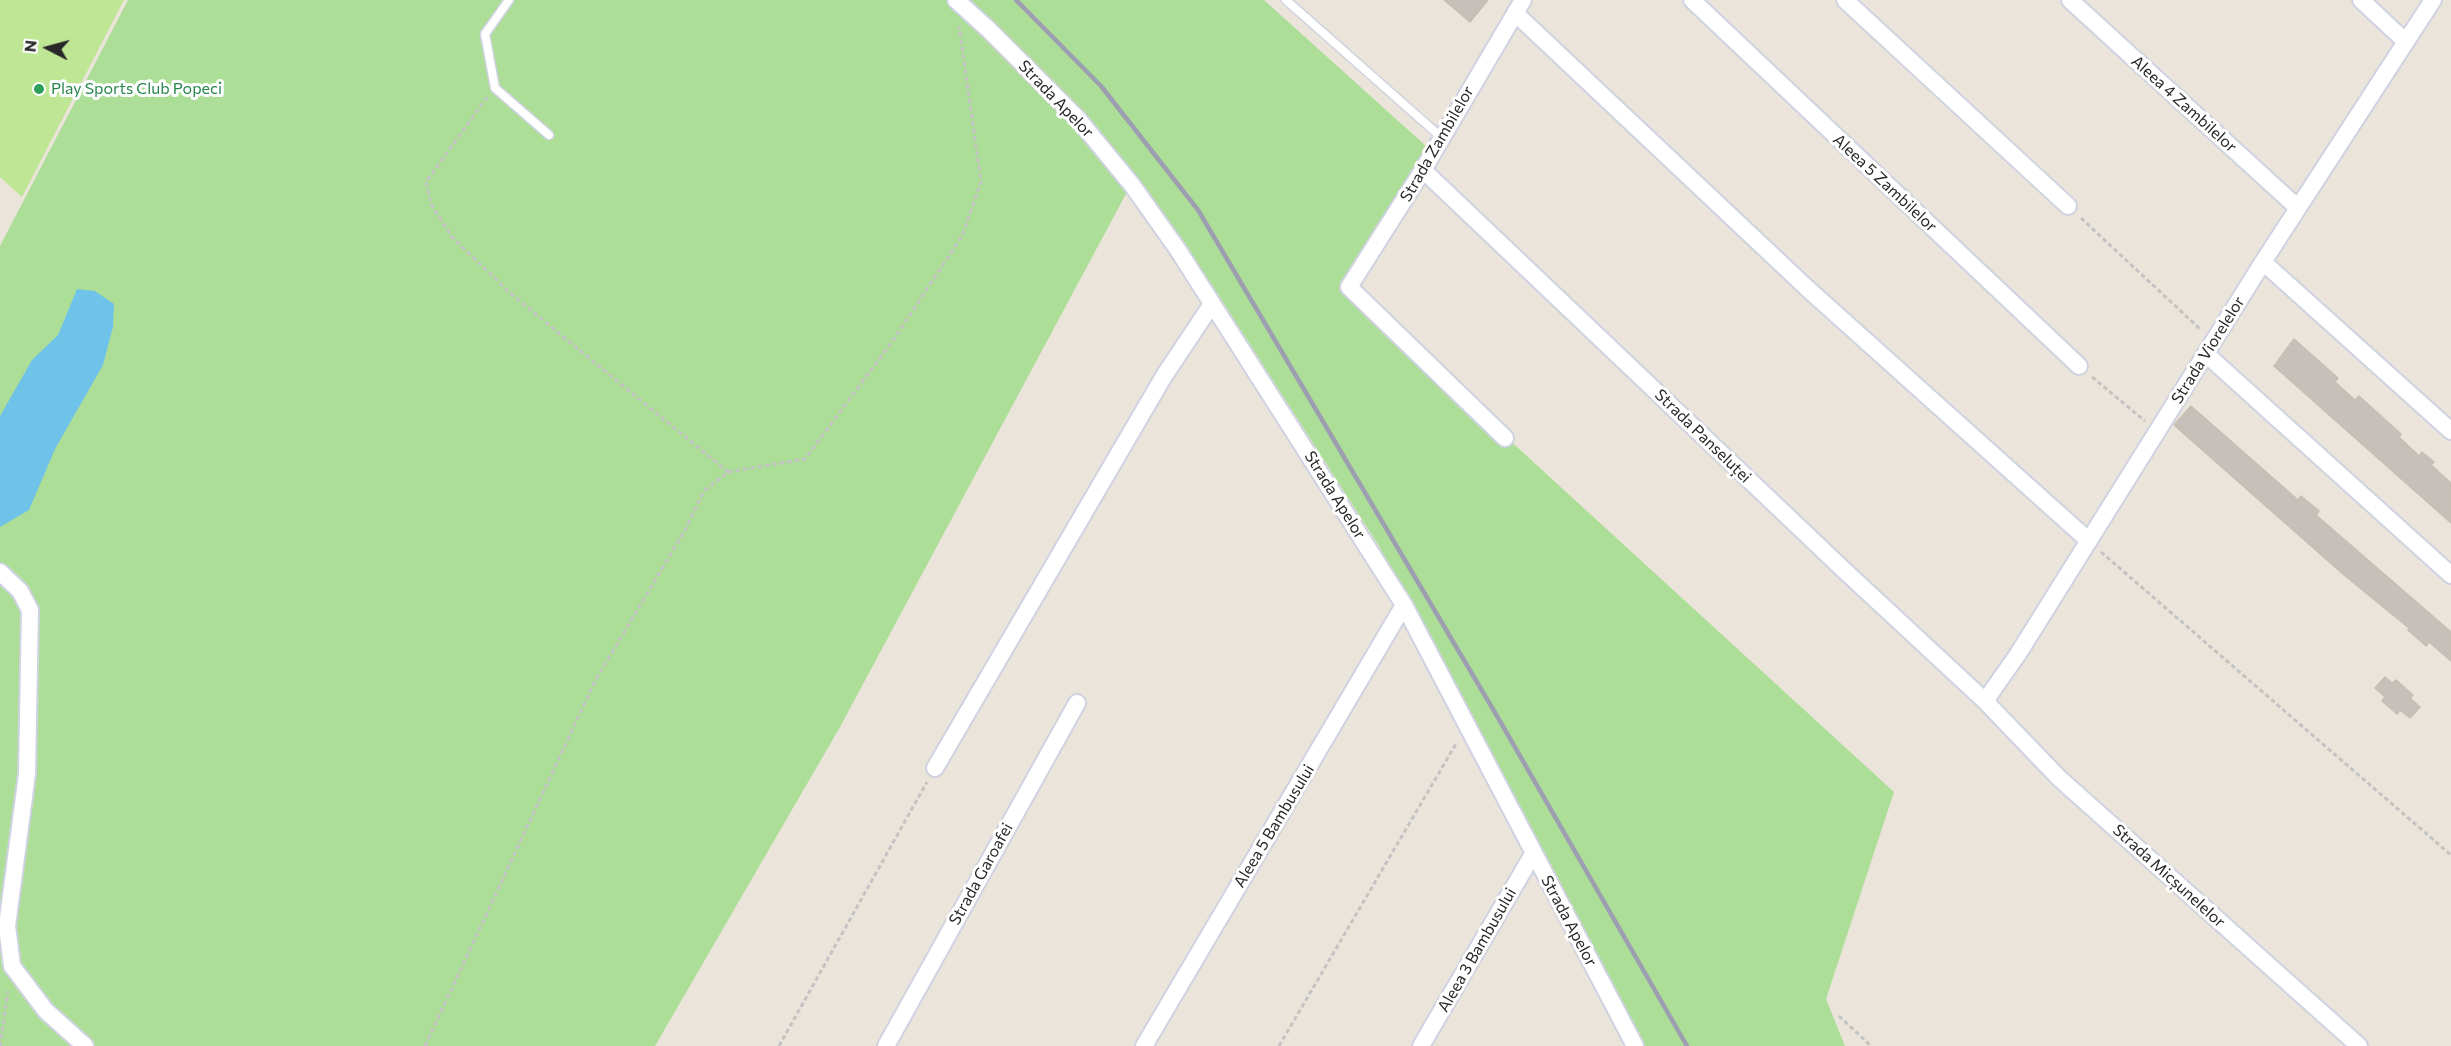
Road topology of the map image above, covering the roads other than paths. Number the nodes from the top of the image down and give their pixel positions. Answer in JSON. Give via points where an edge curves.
{"nodes":[{"id":1,"x":509,"y":0,"type":"edge"},
{"id":2,"x":956,"y":0,"type":"edge"},
{"id":3,"x":1286,"y":0,"type":"edge"},
{"id":4,"x":1692,"y":0,"type":"edge"},
{"id":5,"x":1845,"y":0,"type":"edge"},
{"id":6,"x":2070,"y":0,"type":"edge"},
{"id":7,"x":2361,"y":0,"type":"edge"},
{"id":8,"x":2433,"y":0,"type":"edge"},
{"id":9,"x":1519,"y":7,"type":"edge"},
{"id":10,"x":2406,"y":42,"type":"junction"},
{"id":11,"x":549,"y":135,"type":"dead end"},
{"id":12,"x":1441,"y":137,"type":"junction"},
{"id":13,"x":1423,"y":170,"type":"junction"},
{"id":14,"x":2068,"y":206,"type":"road end"},
{"id":15,"x":2298,"y":208,"type":"junction"},
{"id":16,"x":2263,"y":262,"type":"junction"},
{"id":17,"x":1212,"y":304,"type":"junction"},
{"id":18,"x":2210,"y":348,"type":"junction"},
{"id":19,"x":2079,"y":366,"type":"road end"},
{"id":20,"x":2451,"y":431,"type":"edge"},
{"id":21,"x":1505,"y":438,"type":"dead end"},
{"id":22,"x":2089,"y":541,"type":"junction"},
{"id":23,"x":0,"y":572,"type":"edge"},
{"id":24,"x":2451,"y":575,"type":"edge"},
{"id":25,"x":1404,"y":605,"type":"junction"},
{"id":26,"x":1985,"y":701,"type":"junction"},
{"id":27,"x":1077,"y":703,"type":"dead end"},
{"id":28,"x":935,"y":768,"type":"road end"},
{"id":29,"x":1533,"y":854,"type":"junction"},
{"id":30,"x":85,"y":1046,"type":"edge"},
{"id":31,"x":886,"y":1046,"type":"edge"},
{"id":32,"x":1144,"y":1046,"type":"edge"},
{"id":33,"x":1421,"y":1046,"type":"edge"},
{"id":34,"x":1635,"y":1046,"type":"edge"},
{"id":35,"x":2359,"y":1046,"type":"edge"}],
"edges":[{"from":1,"to":11,"type":"lane","via":[[485,34],[495,88]]},
{"from":2,"to":17,"type":"street","name":"Strada Apelor","via":[[1078,119],[1132,184]]},
{"from":3,"to":12,"type":"lane"},
{"from":4,"to":19,"type":"street","name":"Aleea 5 Zambilelor"},
{"from":5,"to":14,"type":"street"},
{"from":6,"to":15,"type":"street","name":"Aleea 4 Zambilelor"},
{"from":7,"to":10,"type":"street"},
{"from":8,"to":10,"type":"street","name":"Strada Viorelelor"},
{"from":9,"to":12,"type":"street","name":"Strada Zambilelor"},
{"from":9,"to":22,"type":"street","via":[[1808,288]]},
{"from":10,"to":15,"type":"street","name":"Strada Viorelelor"},
{"from":12,"to":13,"type":"street","name":"Strada Zambilelor"},
{"from":13,"to":21,"type":"street","name":"Strada Zambilelor","via":[[1349,287]]},
{"from":13,"to":26,"type":"street","name":"Strada Panseluței"},
{"from":15,"to":16,"type":"street","name":"Strada Viorelelor"},
{"from":16,"to":18,"type":"street","name":"Strada Viorelelor"},
{"from":16,"to":20,"type":"street"},
{"from":17,"to":25,"type":"street","name":"Strada Apelor"},
{"from":17,"to":28,"type":"street","via":[[1164,376]]},
{"from":18,"to":22,"type":"street","name":"Strada Viorelelor"},
{"from":18,"to":24,"type":"street"},
{"from":22,"to":26,"type":"street","name":"Strada Viorelelor"},
{"from":23,"to":30,"type":"street","via":[[20,591],[30,610],[27,774],[7,926],[12,966],[46,1011]]},
{"from":25,"to":29,"type":"street","name":"Strada Apelor"},
{"from":25,"to":32,"type":"street","name":"Aleea 5 Bambusului"},
{"from":26,"to":35,"type":"street","name":"Strada Micșunelelor","via":[[2059,778]]},
{"from":27,"to":31,"type":"street","name":"Strada Garoafei"},
{"from":29,"to":33,"type":"street","name":"Aleea 3 Bambusului"},
{"from":29,"to":34,"type":"street","name":"Strada Apelor"}]}
